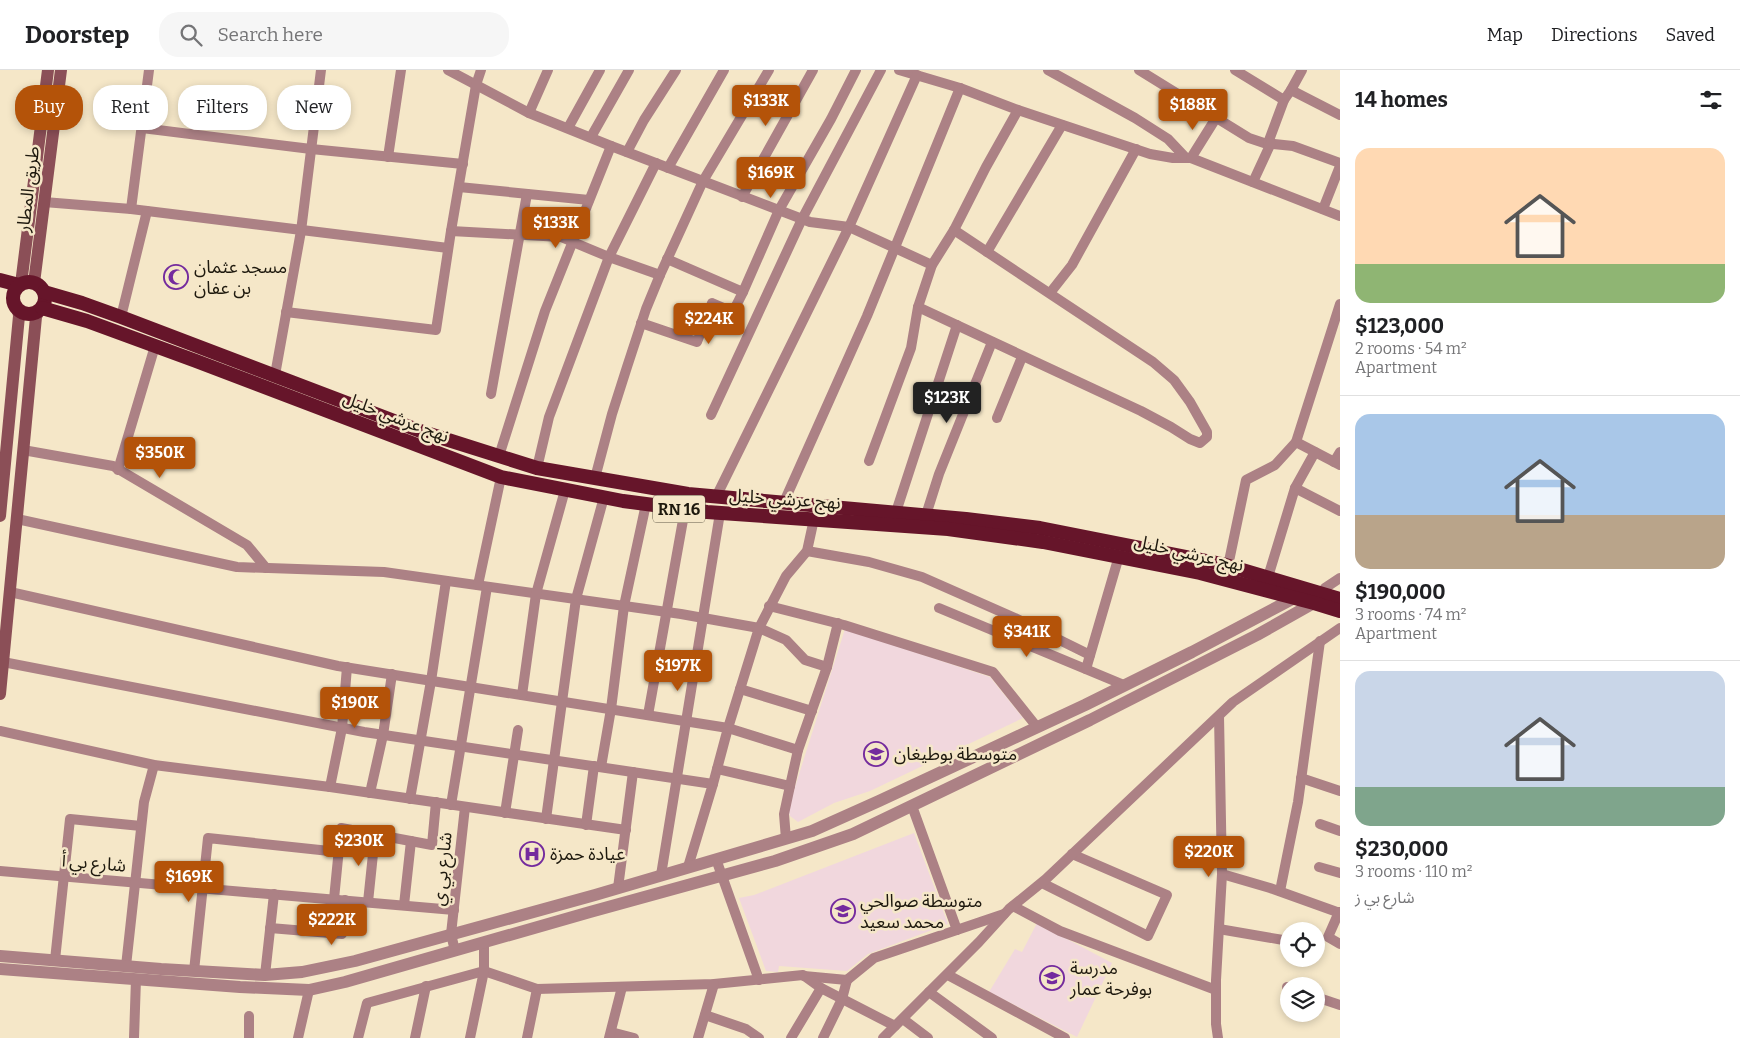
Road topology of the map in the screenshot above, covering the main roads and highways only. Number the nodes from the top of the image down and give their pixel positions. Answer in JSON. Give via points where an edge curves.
{"nodes":[{"id":1,"x":48,"y":70,"type":"edge"},
{"id":2,"x":61,"y":70,"type":"edge"},
{"id":3,"x":37,"y":201,"type":"junction"},
{"id":4,"x":0,"y":280,"type":"edge"},
{"id":5,"x":30,"y":286,"type":"junction"},
{"id":6,"x":0,"y":300,"type":"edge"},
{"id":7,"x":16,"y":306,"type":"junction"},
{"id":8,"x":40,"y":309,"type":"junction"},
{"id":9,"x":5,"y":415,"type":"edge"},
{"id":10,"x":0,"y":516,"type":"edge"},
{"id":11,"x":1312,"y":596,"type":"junction"},
{"id":12,"x":1340,"y":599,"type":"edge"},
{"id":13,"x":1340,"y":611,"type":"edge"},
{"id":14,"x":0,"y":694,"type":"edge"}],
"edges":[{"from":1,"to":3,"type":"main road","name":"طريق المطار"},
{"from":2,"to":3,"type":"main road","name":"طريق المطار"},
{"from":3,"to":5,"type":"main road","name":"طريق المطار"},
{"from":4,"to":5,"type":"highway","name":"نهج عرشي خليل","number":"RN 16"},
{"from":5,"to":7,"type":"highway","via":[[14,294]]},
{"from":5,"to":8,"type":"highway","via":[[45,300]]},
{"from":5,"to":11,"type":"highway","name":"نهج عرشي خليل","number":"RN 16","via":[[121,317],[423,432],[537,468],[688,494],[966,518],[1040,528],[1228,566],[1268,577]]},
{"from":6,"to":7,"type":"highway"},
{"from":7,"to":8,"type":"highway","via":[[27,313]]},
{"from":7,"to":9,"type":"main road","via":[[19,316]]},
{"from":8,"to":11,"type":"highway","name":"نهج عرشي خليل","number":"RN 16","via":[[87,321],[501,477],[685,509],[948,530],[1043,542],[1200,573],[1294,599]]},
{"from":8,"to":14,"type":"main road","via":[[36,317]]},
{"from":9,"to":10,"type":"main road"},
{"from":11,"to":12,"type":"highway","name":"نهج عرشي خليل","number":"RN 16","via":[[1326,591]]},
{"from":11,"to":13,"type":"highway","name":"نهج عرشي خليل","number":"RN 16"}]}
